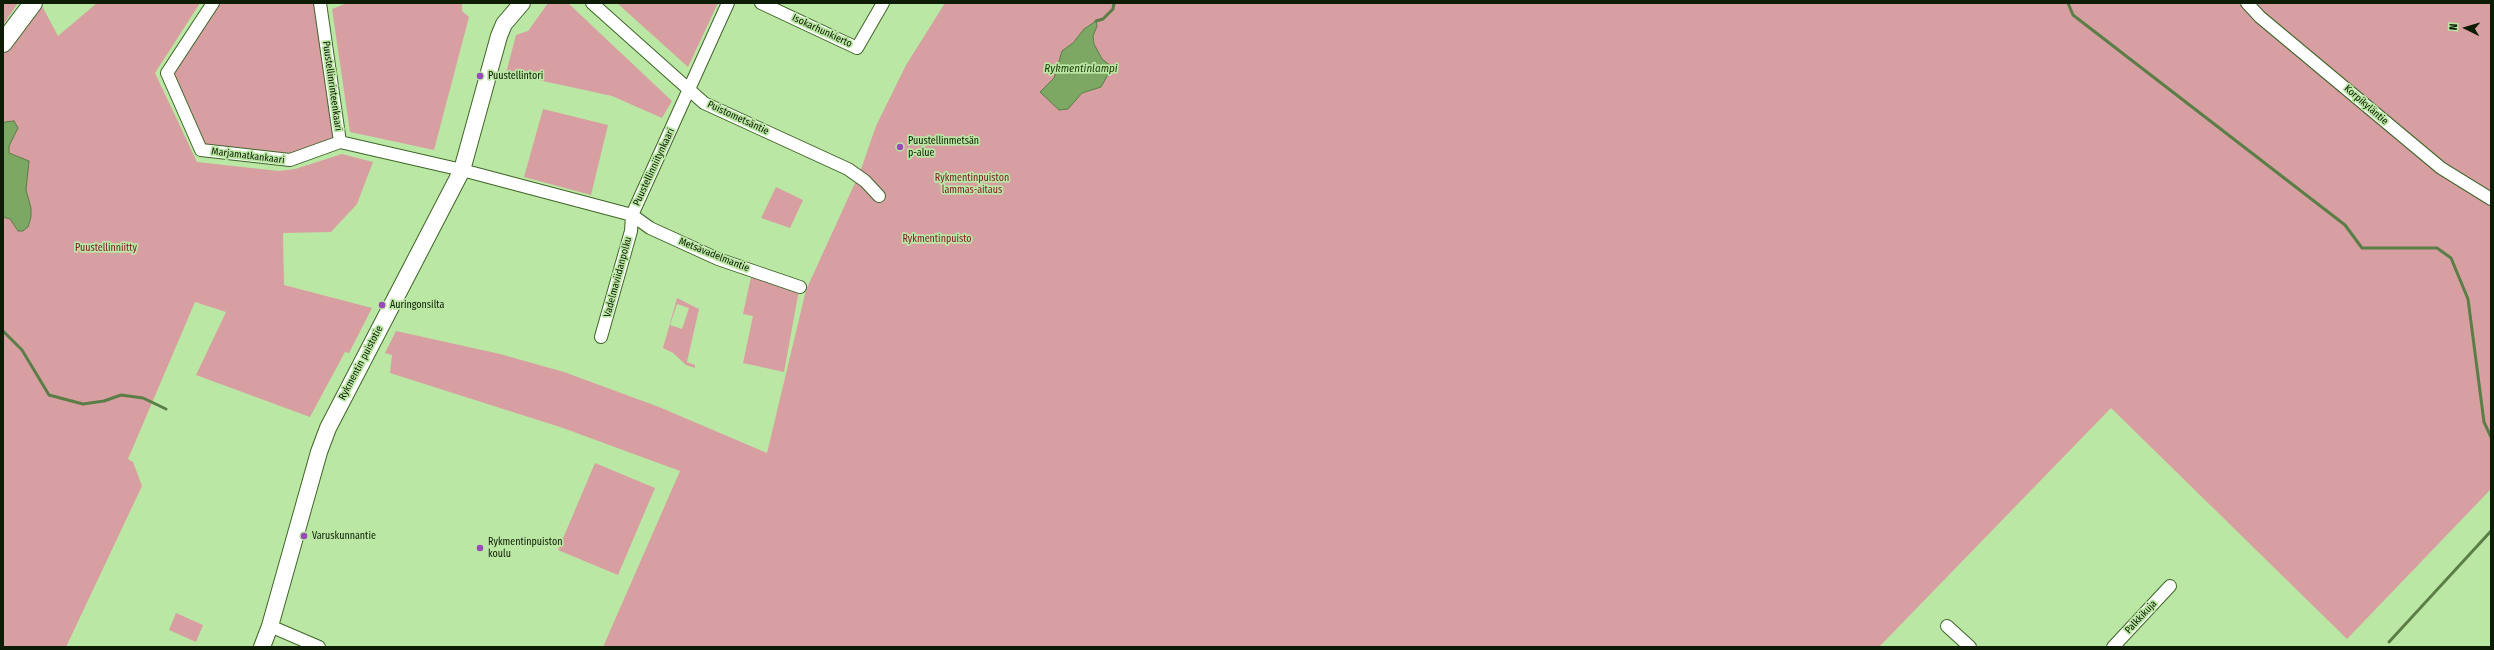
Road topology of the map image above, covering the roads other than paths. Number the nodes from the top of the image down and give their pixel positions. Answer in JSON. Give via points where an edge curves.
{"nodes":[{"id":1,"x":33,"y":3,"type":"edge"},
{"id":2,"x":213,"y":3,"type":"edge"},
{"id":3,"x":322,"y":3,"type":"edge"},
{"id":4,"x":522,"y":3,"type":"edge"},
{"id":5,"x":592,"y":3,"type":"edge"},
{"id":6,"x":728,"y":3,"type":"edge"},
{"id":7,"x":761,"y":3,"type":"edge"},
{"id":8,"x":883,"y":3,"type":"edge"},
{"id":9,"x":2247,"y":3,"type":"edge"},
{"id":10,"x":3,"y":43,"type":"edge"},
{"id":11,"x":689,"y":90,"type":"junction"},
{"id":12,"x":340,"y":142,"type":"junction"},
{"id":13,"x":462,"y":170,"type":"junction"},
{"id":14,"x":879,"y":196,"type":"dead end"},
{"id":15,"x":2491,"y":199,"type":"edge"},
{"id":16,"x":632,"y":215,"type":"junction"},
{"id":17,"x":800,"y":288,"type":"dead end"},
{"id":18,"x":601,"y":337,"type":"dead end"},
{"id":19,"x":2170,"y":586,"type":"dead end"},
{"id":20,"x":270,"y":626,"type":"junction"},
{"id":21,"x":1947,"y":626,"type":"dead end"},
{"id":22,"x":262,"y":647,"type":"edge"},
{"id":23,"x":319,"y":647,"type":"edge"},
{"id":24,"x":1970,"y":647,"type":"edge"},
{"id":25,"x":2113,"y":647,"type":"edge"}],
"edges":[{"from":1,"to":10,"type":"main road"},
{"from":2,"to":12,"type":"street","name":"Marjamatkankaari","via":[[167,73],[201,150],[290,160]]},
{"from":3,"to":12,"type":"street","name":"Puustellinrinteenkaari"},
{"from":4,"to":13,"type":"street","name":"Rykmentin puistotie","via":[[504,24],[499,36]]},
{"from":5,"to":11,"type":"street","name":"Puistometsäntie"},
{"from":6,"to":11,"type":"street","name":"Puustellinniitynkaari"},
{"from":7,"to":8,"type":"street","name":"Isokarhunkierto","via":[[857,48]]},
{"from":9,"to":15,"type":"street","name":"Korpikyläntie","via":[[2260,17],[2441,168]]},
{"from":11,"to":14,"type":"street","name":"Puistometsäntie","via":[[704,103],[848,169],[865,181]]},
{"from":11,"to":16,"type":"street","name":"Puustellinniitynkaari"},
{"from":12,"to":13,"type":"street","name":"Puustellinrinteenkaari"},
{"from":13,"to":16,"type":"street","name":"Puustellinniitynkaari"},
{"from":13,"to":20,"type":"street","name":"Rykmentin puistotie","via":[[334,414],[319,452]]},
{"from":16,"to":17,"type":"street","name":"Metsävadelmantie","via":[[650,228],[718,259]]},
{"from":16,"to":18,"type":"street","name":"Vadelmaviidanpolku","via":[[631,231]]},
{"from":19,"to":25,"type":"street","name":"Palkkikuja"},
{"from":20,"to":22,"type":"street","name":"Rykmentin puistotie"},
{"from":20,"to":23,"type":"street"},
{"from":21,"to":24,"type":"street"}]}
